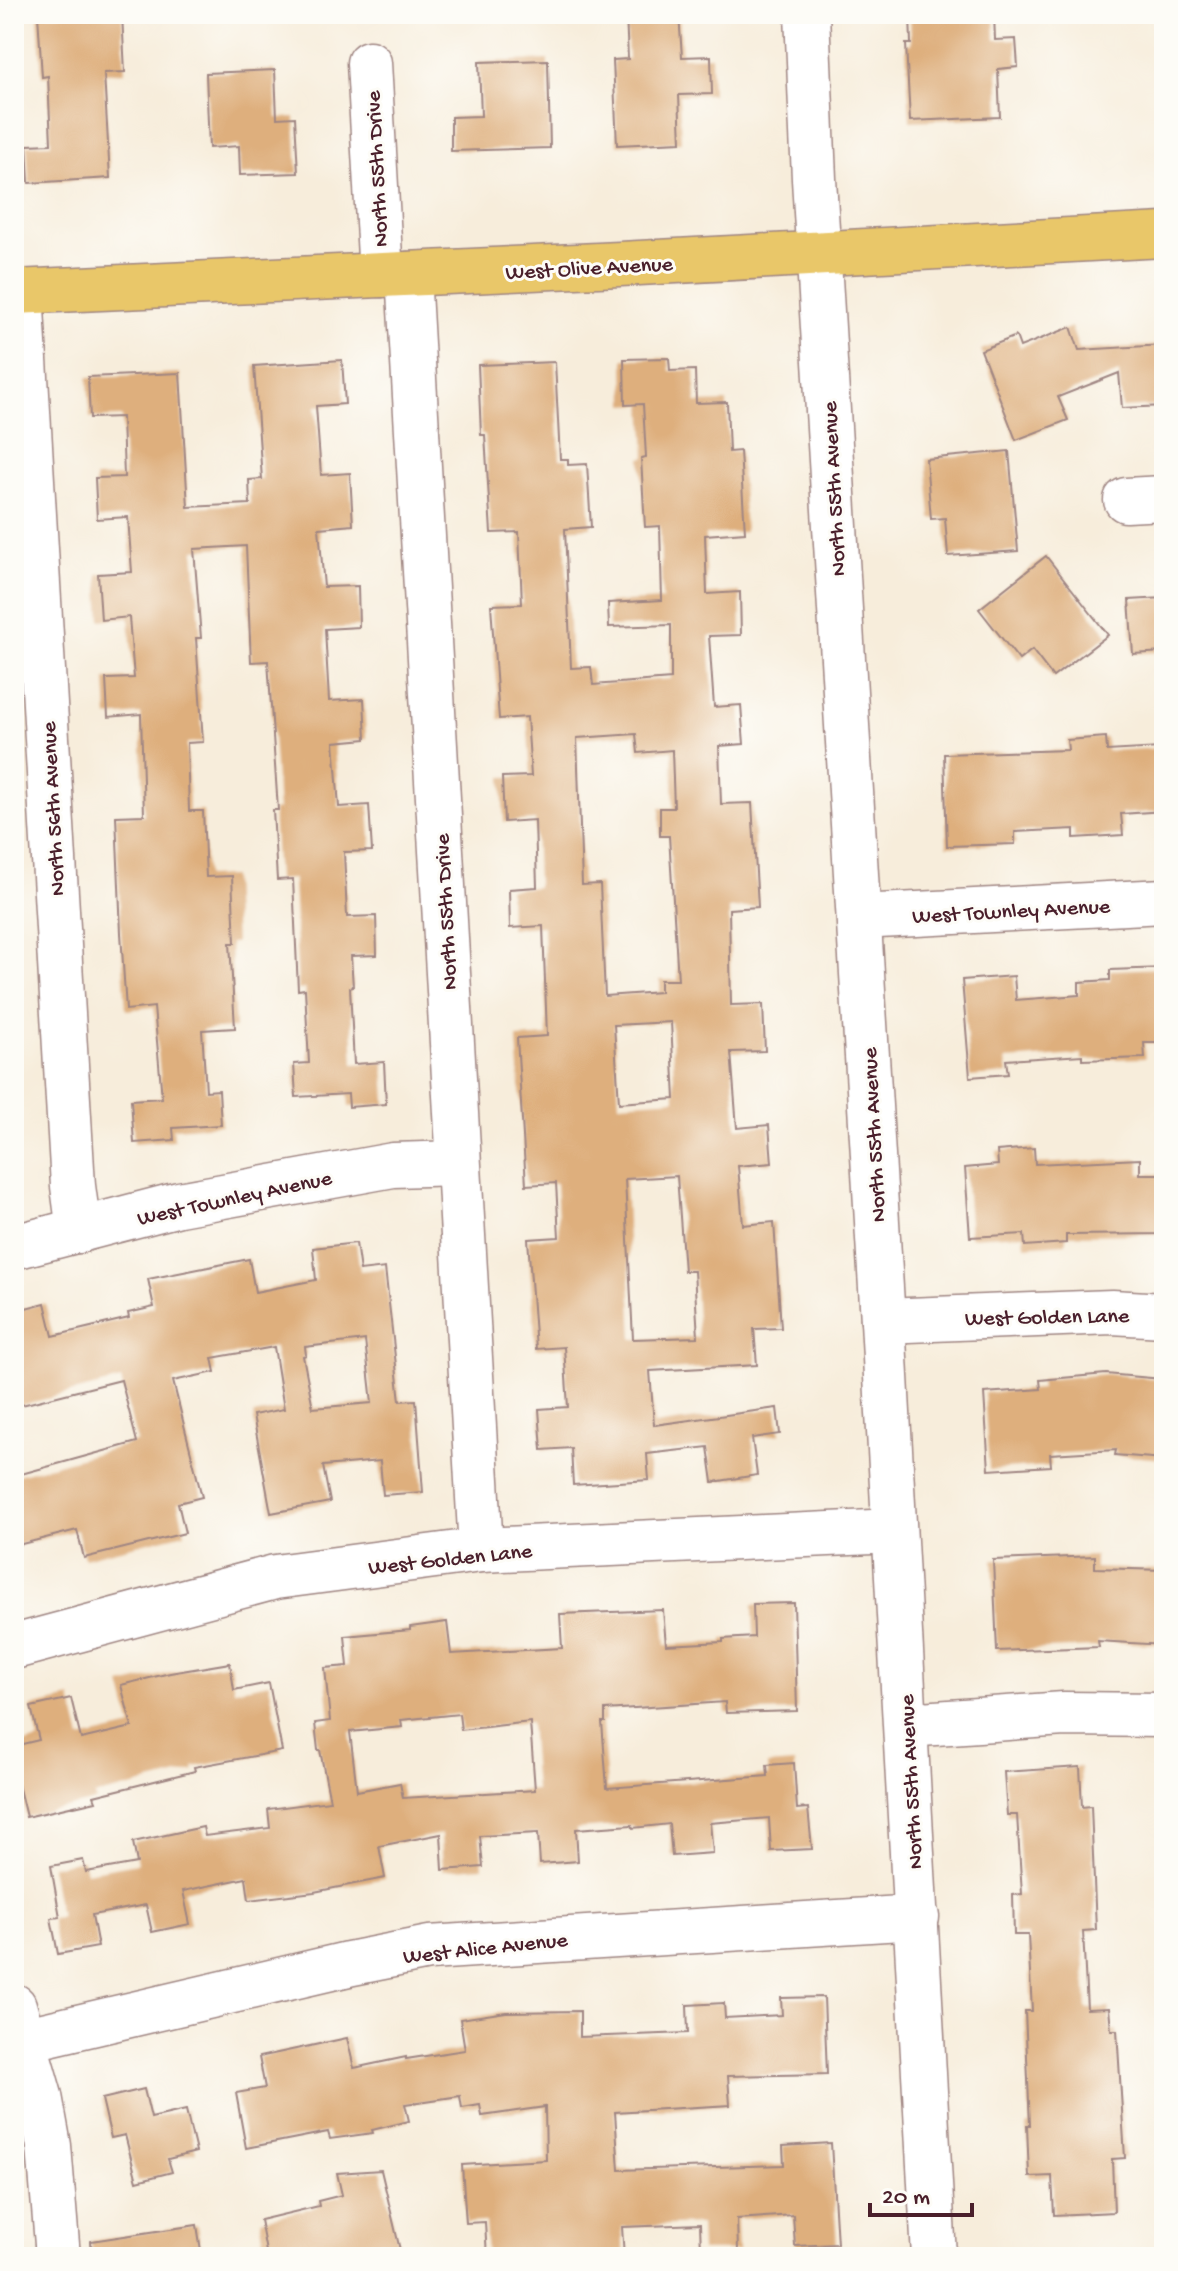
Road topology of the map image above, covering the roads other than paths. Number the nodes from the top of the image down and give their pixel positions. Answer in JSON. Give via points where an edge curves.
{"nodes":[{"id":1,"x":807,"y":14,"type":"edge"},
{"id":2,"x":369,"y":63,"type":"dead end"},
{"id":3,"x":1164,"y":235,"type":"edge"},
{"id":4,"x":819,"y":254,"type":"junction"},
{"id":5,"x":394,"y":274,"type":"junction"},
{"id":6,"x":18,"y":291,"type":"edge"},
{"id":7,"x":1164,"y":901,"type":"edge"},
{"id":8,"x":859,"y":917,"type":"junction"},
{"id":9,"x":458,"y":1163,"type":"junction"},
{"id":10,"x":79,"y":1231,"type":"junction"},
{"id":11,"x":14,"y":1247,"type":"edge"},
{"id":12,"x":1164,"y":1315,"type":"edge"},
{"id":13,"x":883,"y":1321,"type":"junction"},
{"id":14,"x":894,"y":1531,"type":"junction"},
{"id":15,"x":481,"y":1550,"type":"junction"},
{"id":16,"x":14,"y":1647,"type":"edge"},
{"id":17,"x":1164,"y":1715,"type":"edge"},
{"id":18,"x":906,"y":1725,"type":"junction"},
{"id":19,"x":917,"y":1917,"type":"junction"},
{"id":20,"x":17,"y":2029,"type":"edge"},
{"id":21,"x":58,"y":2257,"type":"edge"},
{"id":22,"x":934,"y":2257,"type":"edge"}],
"edges":[{"from":1,"to":4,"type":"street","name":"North 55th Avenue"},
{"from":2,"to":5,"type":"street","name":"North 55th Drive"},
{"from":3,"to":4,"type":"main road","name":"West Olive Avenue"},
{"from":4,"to":5,"type":"main road","name":"West Olive Avenue"},
{"from":4,"to":8,"type":"street","name":"North 55th Avenue"},
{"from":5,"to":6,"type":"main road","name":"West Olive Avenue"},
{"from":5,"to":9,"type":"street","name":"North 55th Drive"},
{"from":6,"to":10,"type":"street","name":"North 56th Avenue"},
{"from":7,"to":8,"type":"street","name":"West Townley Avenue"},
{"from":8,"to":13,"type":"street","name":"North 55th Avenue"},
{"from":9,"to":10,"type":"street","name":"West Townley Avenue","via":[[393,1165],[179,1204]]},
{"from":9,"to":15,"type":"street","name":"North 55th Drive"},
{"from":10,"to":11,"type":"street","name":"West Townley Avenue"},
{"from":12,"to":13,"type":"street","name":"West Golden Lane","via":[[1112,1312]]},
{"from":13,"to":14,"type":"street","name":"North 55th Avenue"},
{"from":14,"to":15,"type":"street","name":"West Golden Lane"},
{"from":14,"to":18,"type":"street","name":"North 55th Avenue"},
{"from":15,"to":16,"type":"street","name":"West Golden Lane","via":[[275,1577]]},
{"from":17,"to":18,"type":"street","via":[[1064,1714]]},
{"from":18,"to":19,"type":"street","name":"North 55th Avenue"},
{"from":19,"to":20,"type":"street","name":"West Alice Avenue","via":[[429,1948]]},
{"from":19,"to":22,"type":"street","name":"North 55th Avenue"},
{"from":20,"to":21,"type":"street","via":[[40,2096],[49,2146]]}]}
